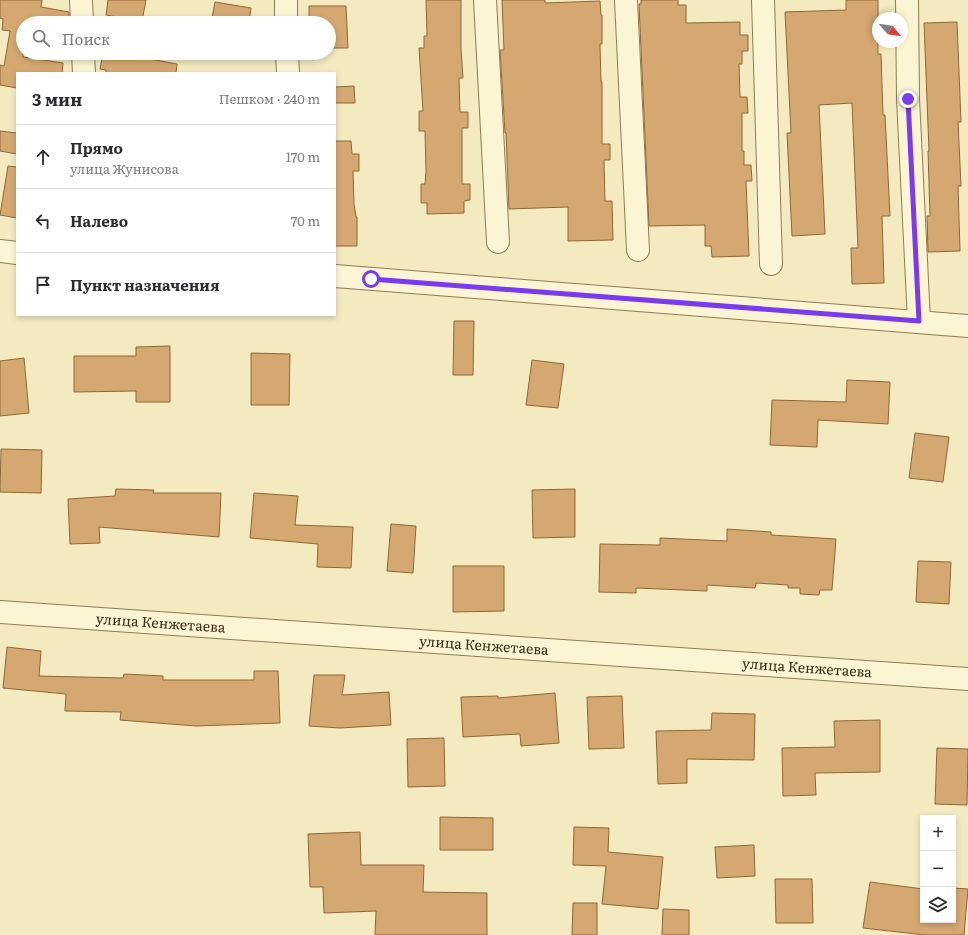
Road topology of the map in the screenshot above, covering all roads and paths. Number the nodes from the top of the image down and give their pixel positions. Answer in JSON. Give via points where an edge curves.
{"nodes":[{"id":1,"x":81,"y":0,"type":"edge"},
{"id":2,"x":286,"y":0,"type":"edge"},
{"id":3,"x":485,"y":0,"type":"edge"},
{"id":4,"x":626,"y":0,"type":"edge"},
{"id":5,"x":763,"y":0,"type":"edge"},
{"id":6,"x":907,"y":0,"type":"edge"},
{"id":7,"x":82,"y":16,"type":"edge"},
{"id":8,"x":286,"y":16,"type":"edge"},
{"id":9,"x":83,"y":60,"type":"edge"},
{"id":10,"x":287,"y":60,"type":"edge"},
{"id":11,"x":84,"y":72,"type":"edge"},
{"id":12,"x":288,"y":72,"type":"edge"},
{"id":13,"x":498,"y":242,"type":"dead end"},
{"id":14,"x":638,"y":250,"type":"dead end"},
{"id":15,"x":0,"y":251,"type":"edge"},
{"id":16,"x":16,"y":253,"type":"edge"},
{"id":17,"x":771,"y":264,"type":"dead end"},
{"id":18,"x":336,"y":276,"type":"edge"},
{"id":19,"x":919,"y":321,"type":"junction"},
{"id":20,"x":968,"y":326,"type":"edge"},
{"id":21,"x":0,"y":612,"type":"edge"},
{"id":22,"x":968,"y":679,"type":"edge"}],
"edges":[{"from":1,"to":7,"type":"street"},
{"from":2,"to":8,"type":"street"},
{"from":3,"to":13,"type":"street"},
{"from":4,"to":14,"type":"street"},
{"from":5,"to":17,"type":"street"},
{"from":6,"to":19,"type":"street","via":[[908,99]]},
{"from":9,"to":11,"type":"street"},
{"from":10,"to":12,"type":"street"},
{"from":15,"to":16,"type":"street"},
{"from":18,"to":19,"type":"street"},
{"from":19,"to":20,"type":"street"},
{"from":21,"to":22,"type":"street","name":"улица Кенжетаева"}]}
